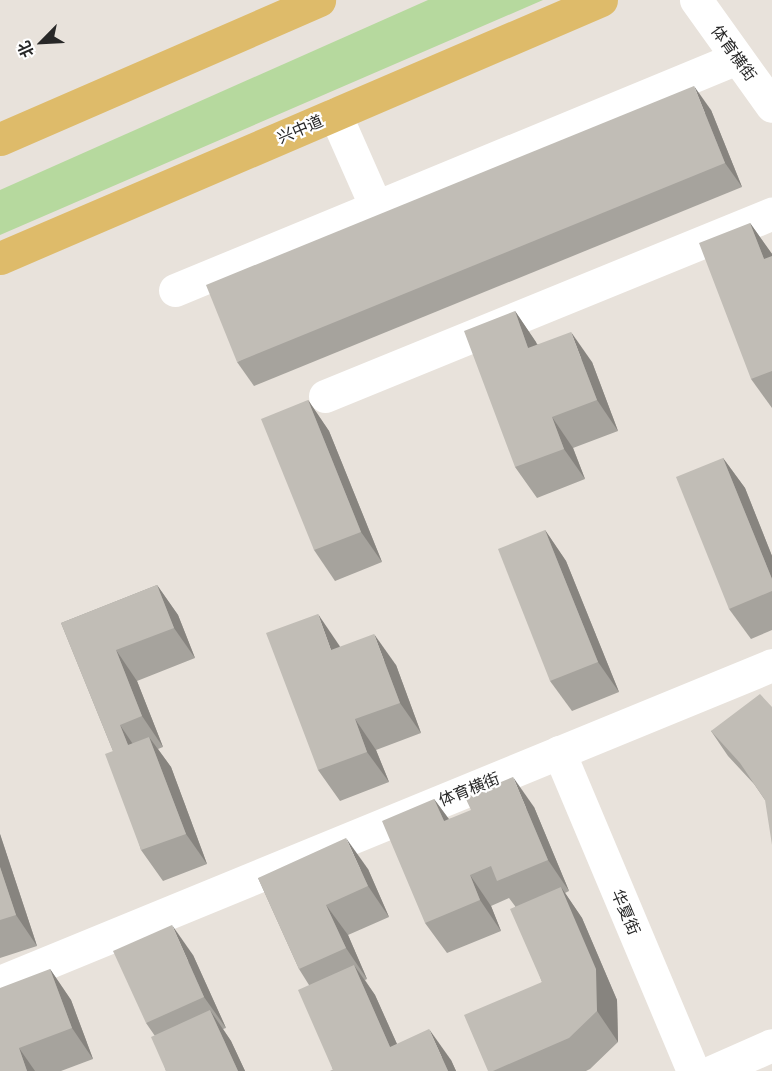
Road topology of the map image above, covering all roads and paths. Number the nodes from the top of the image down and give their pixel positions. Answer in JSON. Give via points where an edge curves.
{"nodes":[{"id":1,"x":319,"y":0,"type":"edge"},
{"id":2,"x":601,"y":0,"type":"edge"},
{"id":3,"x":696,"y":0,"type":"edge"},
{"id":4,"x":737,"y":58,"type":"junction"},
{"id":5,"x":772,"y":106,"type":"edge"},
{"id":6,"x":334,"y":114,"type":"junction"},
{"id":7,"x":0,"y":139,"type":"edge"},
{"id":8,"x":376,"y":207,"type":"junction"},
{"id":9,"x":772,"y":214,"type":"edge"},
{"id":10,"x":0,"y":258,"type":"edge"},
{"id":11,"x":175,"y":290,"type":"dead end"},
{"id":12,"x":325,"y":396,"type":"dead end"},
{"id":13,"x":772,"y":665,"type":"edge"},
{"id":14,"x":560,"y":752,"type":"junction"},
{"id":15,"x":0,"y":982,"type":"edge"},
{"id":16,"x":772,"y":1046,"type":"edge"},
{"id":17,"x":693,"y":1071,"type":"edge"},
{"id":18,"x":713,"y":1071,"type":"edge"}],
"edges":[{"from":1,"to":7,"type":"main road"},
{"from":2,"to":6,"type":"main road","name":"兴中道"},
{"from":3,"to":4,"type":"street","name":"体育横街"},
{"from":4,"to":5,"type":"street","name":"体育横街"},
{"from":4,"to":8,"type":"street"},
{"from":6,"to":8,"type":"street"},
{"from":6,"to":10,"type":"main road","name":"兴中道"},
{"from":8,"to":11,"type":"street"},
{"from":9,"to":12,"type":"street"},
{"from":13,"to":14,"type":"street","name":"体育横街"},
{"from":14,"to":15,"type":"street","name":"体育横街"},
{"from":14,"to":17,"type":"street","name":"华夏街"},
{"from":16,"to":18,"type":"street"}]}
